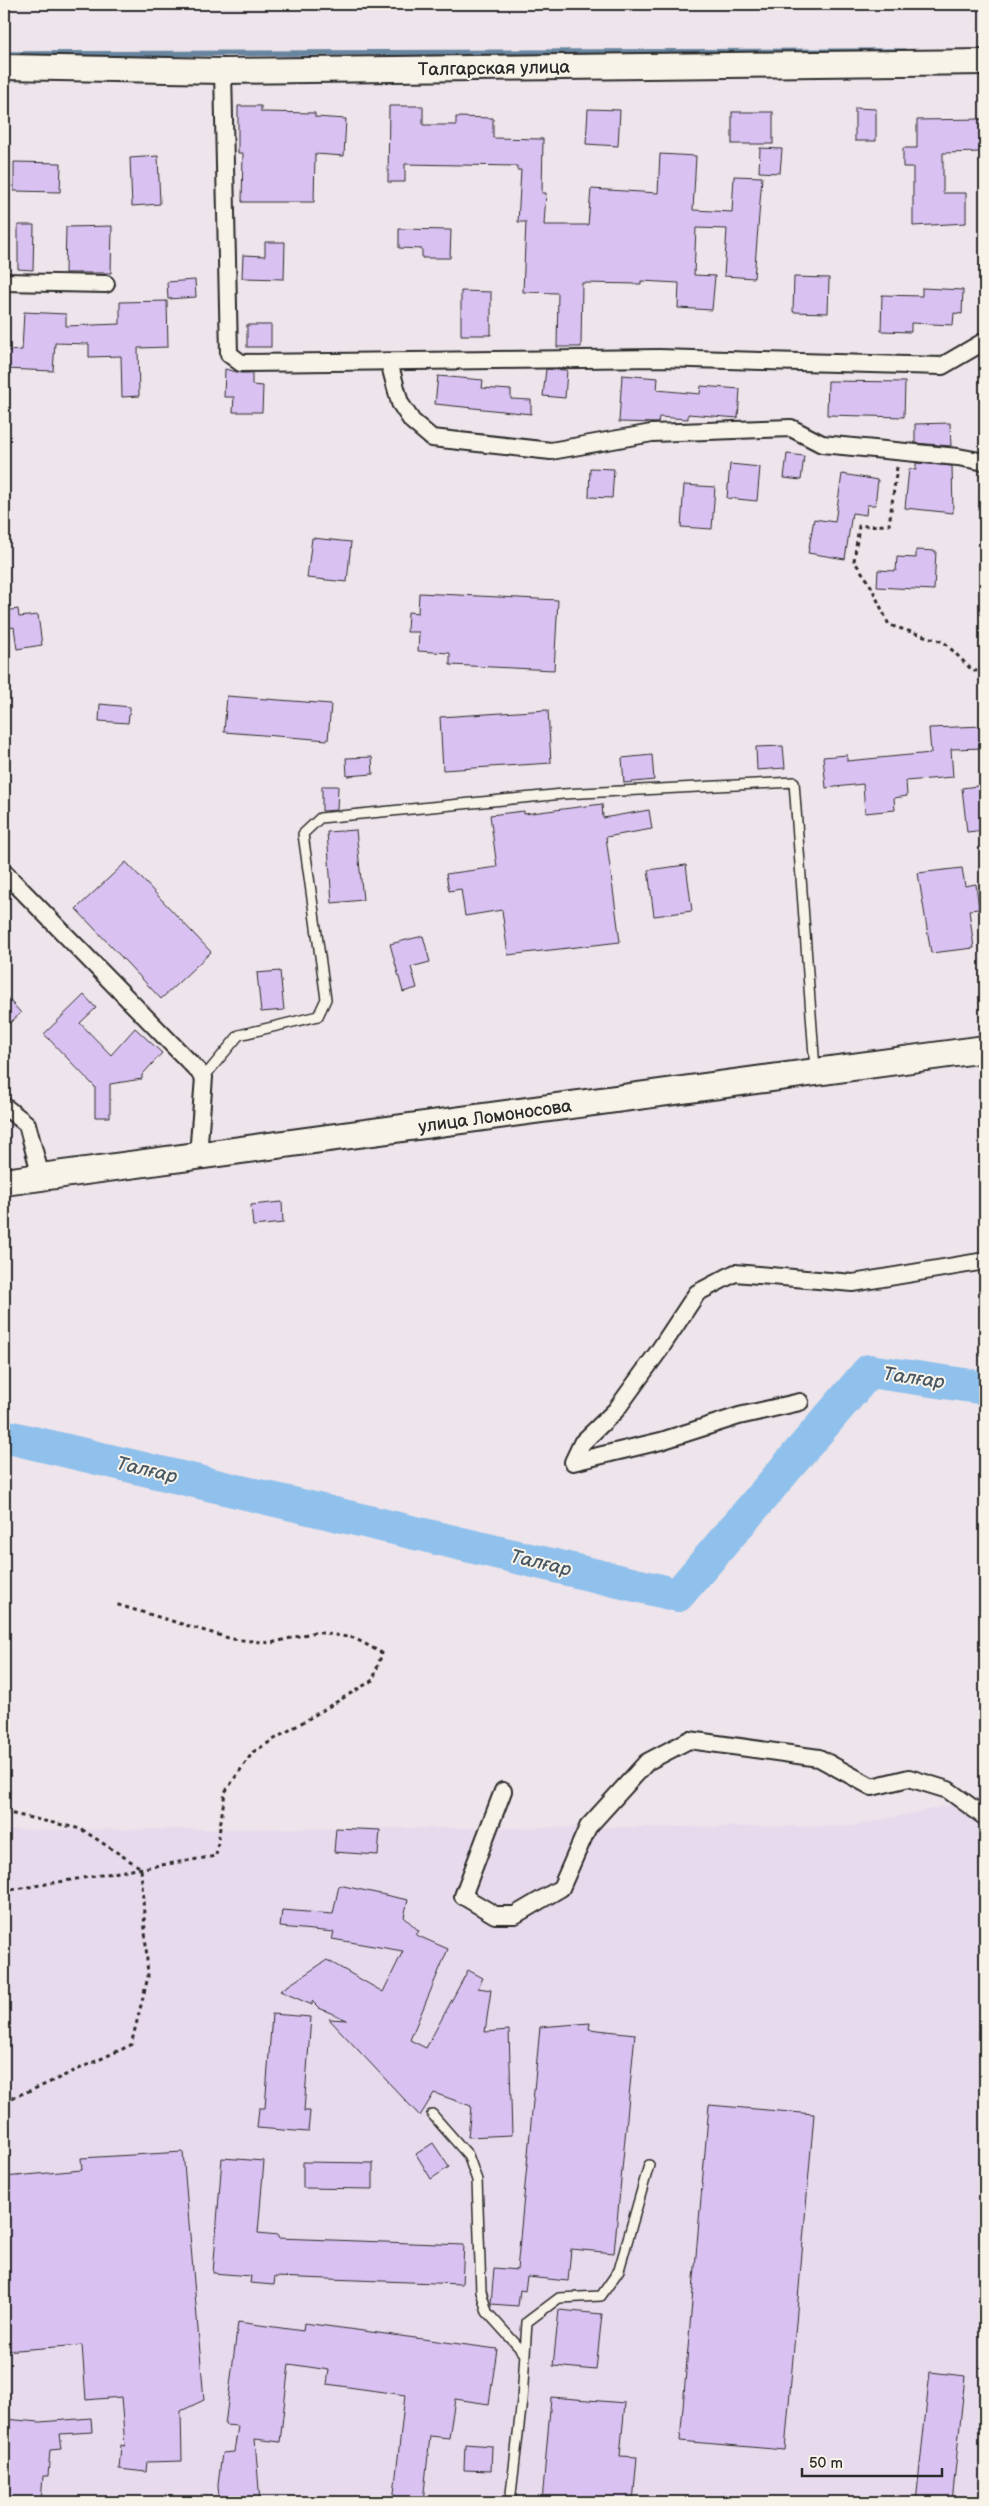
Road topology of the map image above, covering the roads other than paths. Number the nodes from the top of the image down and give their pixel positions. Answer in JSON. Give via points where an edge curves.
{"nodes":[{"id":1,"x":985,"y":62,"type":"edge"},
{"id":2,"x":4,"y":67,"type":"edge"},
{"id":3,"x":223,"y":71,"type":"junction"},
{"id":4,"x":4,"y":282,"type":"edge"},
{"id":5,"x":106,"y":284,"type":"dead end"},
{"id":6,"x":985,"y":342,"type":"edge"},
{"id":7,"x":389,"y":362,"type":"junction"},
{"id":8,"x":985,"y":462,"type":"edge"},
{"id":9,"x":4,"y":872,"type":"edge"},
{"id":10,"x":985,"y":1049,"type":"edge"},
{"id":11,"x":815,"y":1072,"type":"junction"},
{"id":12,"x":204,"y":1077,"type":"junction"},
{"id":13,"x":4,"y":1106,"type":"edge"},
{"id":14,"x":198,"y":1156,"type":"junction"},
{"id":15,"x":41,"y":1178,"type":"junction"},
{"id":16,"x":4,"y":1182,"type":"edge"},
{"id":17,"x":985,"y":1261,"type":"edge"},
{"id":18,"x":800,"y":1402,"type":"dead end"},
{"id":19,"x":504,"y":1791,"type":"dead end"},
{"id":20,"x":985,"y":1817,"type":"edge"},
{"id":21,"x":432,"y":2114,"type":"dead end"},
{"id":22,"x":649,"y":2165,"type":"dead end"},
{"id":23,"x":524,"y":2353,"type":"junction"},
{"id":24,"x":510,"y":2502,"type":"edge"}],
"edges":[{"from":1,"to":3,"type":"street","name":"Талгарская улица"},
{"from":2,"to":3,"type":"street","name":"Талгарская улица"},
{"from":3,"to":7,"type":"street","via":[[229,354],[241,363]]},
{"from":4,"to":5,"type":"street"},
{"from":6,"to":7,"type":"street","via":[[942,366],[659,358]]},
{"from":7,"to":8,"type":"street","via":[[400,403],[412,421],[432,438],[551,451],[652,433],[791,428],[822,444]]},
{"from":9,"to":12,"type":"street"},
{"from":10,"to":11,"type":"main road","name":"улица Ломоносова"},
{"from":11,"to":12,"type":"lane","via":[[794,782],[563,794],[320,818],[303,834],[326,999],[318,1016],[239,1035]]},
{"from":11,"to":14,"type":"main road","name":"улица Ломоносова"},
{"from":12,"to":14,"type":"street"},
{"from":13,"to":15,"type":"street","via":[[27,1124]]},
{"from":14,"to":15,"type":"main road","name":"улица Ломоносова"},
{"from":15,"to":16,"type":"main road","name":"улица Ломоносова"},
{"from":17,"to":18,"type":"street","via":[[853,1283],[735,1273],[696,1293],[616,1410],[582,1443],[573,1462]]},
{"from":19,"to":20,"type":"street","via":[[463,1896],[495,1915],[515,1915],[561,1888],[588,1827],[647,1762],[689,1740],[819,1758],[872,1786],[909,1778],[948,1790]]},
{"from":21,"to":23,"type":"lane","via":[[468,2155],[477,2180],[481,2291],[487,2312]]},
{"from":22,"to":23,"type":"lane","via":[[619,2270],[601,2296],[559,2298],[527,2322]]},
{"from":23,"to":24,"type":"lane"}]}
